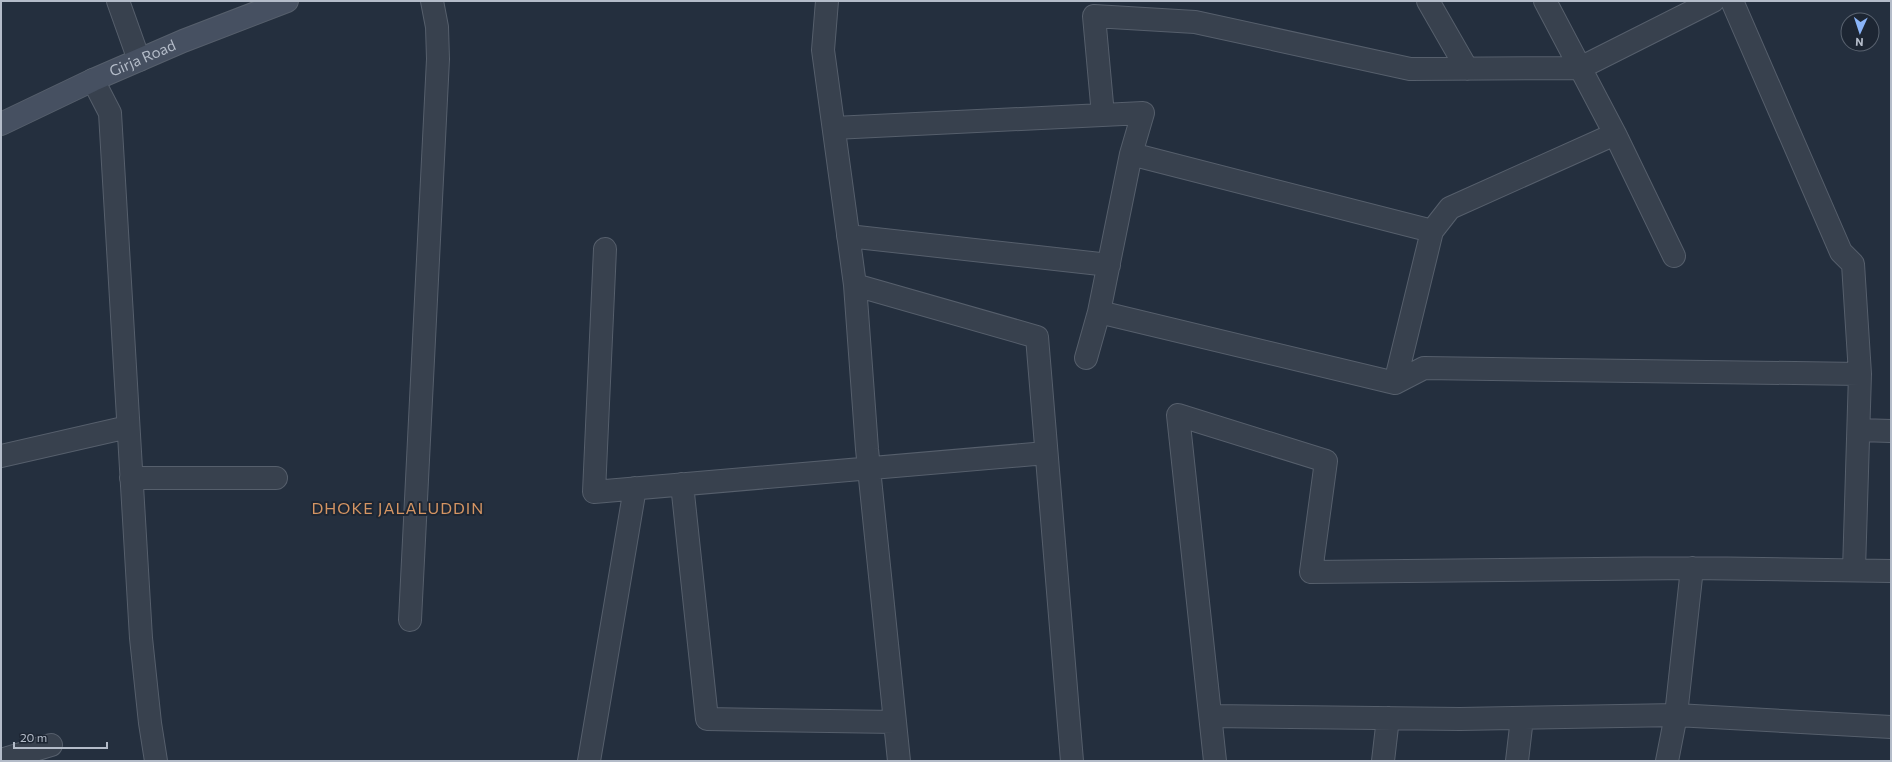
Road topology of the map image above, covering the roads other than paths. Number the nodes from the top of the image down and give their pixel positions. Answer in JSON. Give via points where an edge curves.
{"nodes":[{"id":1,"x":118,"y":1,"type":"edge"},
{"id":2,"x":288,"y":1,"type":"edge"},
{"id":3,"x":432,"y":1,"type":"edge"},
{"id":4,"x":827,"y":1,"type":"edge"},
{"id":5,"x":1428,"y":1,"type":"edge"},
{"id":6,"x":1545,"y":1,"type":"edge"},
{"id":7,"x":1713,"y":1,"type":"edge"},
{"id":8,"x":1732,"y":1,"type":"edge"},
{"id":9,"x":139,"y":60,"type":"junction"},
{"id":10,"x":1580,"y":68,"type":"junction"},
{"id":11,"x":1467,"y":69,"type":"junction"},
{"id":12,"x":93,"y":80,"type":"junction"},
{"id":13,"x":1103,"y":115,"type":"junction"},
{"id":14,"x":1,"y":122,"type":"edge"},
{"id":15,"x":834,"y":128,"type":"junction"},
{"id":16,"x":1615,"y":134,"type":"junction"},
{"id":17,"x":1131,"y":154,"type":"junction"},
{"id":18,"x":1432,"y":231,"type":"junction"},
{"id":19,"x":848,"y":236,"type":"junction"},
{"id":20,"x":605,"y":249,"type":"dead end"},
{"id":21,"x":1674,"y":256,"type":"dead end"},
{"id":22,"x":1109,"y":265,"type":"junction"},
{"id":23,"x":855,"y":285,"type":"junction"},
{"id":24,"x":1099,"y":312,"type":"junction"},
{"id":25,"x":1086,"y":358,"type":"dead end"},
{"id":26,"x":1860,"y":374,"type":"junction"},
{"id":27,"x":1395,"y":383,"type":"junction"},
{"id":28,"x":128,"y":427,"type":"junction"},
{"id":29,"x":1859,"y":430,"type":"junction"},
{"id":30,"x":1891,"y":431,"type":"edge"},
{"id":31,"x":1046,"y":453,"type":"junction"},
{"id":32,"x":1,"y":456,"type":"edge"},
{"id":33,"x":869,"y":468,"type":"junction"},
{"id":34,"x":131,"y":478,"type":"junction"},
{"id":35,"x":276,"y":478,"type":"dead end"},
{"id":36,"x":682,"y":484,"type":"junction"},
{"id":37,"x":635,"y":488,"type":"junction"},
{"id":38,"x":1692,"y":568,"type":"junction"},
{"id":39,"x":1854,"y":570,"type":"junction"},
{"id":40,"x":1891,"y":571,"type":"edge"},
{"id":41,"x":410,"y":620,"type":"dead end"},
{"id":42,"x":1676,"y":715,"type":"junction"},
{"id":43,"x":1211,"y":716,"type":"junction"},
{"id":44,"x":1388,"y":718,"type":"junction"},
{"id":45,"x":1522,"y":718,"type":"junction"},
{"id":46,"x":895,"y":722,"type":"junction"},
{"id":47,"x":1891,"y":727,"type":"edge"},
{"id":48,"x":51,"y":745,"type":"dead end"},
{"id":49,"x":1,"y":760,"type":"edge"},
{"id":50,"x":156,"y":761,"type":"edge"},
{"id":51,"x":589,"y":761,"type":"edge"},
{"id":52,"x":899,"y":761,"type":"edge"},
{"id":53,"x":1072,"y":761,"type":"edge"},
{"id":54,"x":1215,"y":761,"type":"edge"},
{"id":55,"x":1383,"y":761,"type":"edge"},
{"id":56,"x":1517,"y":761,"type":"edge"},
{"id":57,"x":1668,"y":761,"type":"edge"}],
"edges":[{"from":1,"to":9,"type":"street"},
{"from":2,"to":9,"type":"main road","name":"Girja Road"},
{"from":3,"to":41,"type":"street","via":[[437,27],[438,59]]},
{"from":4,"to":15,"type":"street","via":[[823,50]]},
{"from":5,"to":11,"type":"street"},
{"from":6,"to":10,"type":"street"},
{"from":7,"to":10,"type":"street"},
{"from":8,"to":26,"type":"street","via":[[1841,252],[1853,264]]},
{"from":9,"to":12,"type":"main road","name":"Girja Road"},
{"from":10,"to":11,"type":"street"},
{"from":10,"to":16,"type":"street"},
{"from":11,"to":13,"type":"street","via":[[1410,69],[1195,22],[1094,16]]},
{"from":12,"to":14,"type":"main road","name":"Girja Road"},
{"from":12,"to":28,"type":"street","via":[[110,113]]},
{"from":13,"to":15,"type":"street"},
{"from":13,"to":17,"type":"street","via":[[1143,113]]},
{"from":15,"to":19,"type":"street"},
{"from":16,"to":18,"type":"street","via":[[1450,208]]},
{"from":16,"to":21,"type":"street"},
{"from":17,"to":18,"type":"street"},
{"from":17,"to":22,"type":"street"},
{"from":18,"to":27,"type":"street"},
{"from":19,"to":22,"type":"street"},
{"from":19,"to":23,"type":"street"},
{"from":20,"to":37,"type":"street","via":[[594,492]]},
{"from":22,"to":24,"type":"street"},
{"from":23,"to":31,"type":"street","via":[[1037,337]]},
{"from":23,"to":33,"type":"street"},
{"from":24,"to":25,"type":"street"},
{"from":24,"to":27,"type":"street"},
{"from":26,"to":27,"type":"street","via":[[1424,368]]},
{"from":26,"to":29,"type":"street"},
{"from":28,"to":32,"type":"street"},
{"from":28,"to":34,"type":"street"},
{"from":29,"to":30,"type":"street"},
{"from":29,"to":39,"type":"street"},
{"from":31,"to":33,"type":"street"},
{"from":31,"to":53,"type":"street"},
{"from":33,"to":36,"type":"street"},
{"from":33,"to":46,"type":"street"},
{"from":34,"to":35,"type":"street"},
{"from":34,"to":50,"type":"street","via":[[141,638]]},
{"from":36,"to":37,"type":"street"},
{"from":36,"to":46,"type":"street","via":[[707,719]]},
{"from":37,"to":51,"type":"street"},
{"from":38,"to":39,"type":"street"},
{"from":38,"to":42,"type":"street"},
{"from":38,"to":43,"type":"street","via":[[1311,572],[1326,461],[1178,415]]},
{"from":39,"to":40,"type":"street"},
{"from":42,"to":45,"type":"street"},
{"from":42,"to":47,"type":"street"},
{"from":42,"to":57,"type":"street"},
{"from":43,"to":44,"type":"street"},
{"from":43,"to":54,"type":"street"},
{"from":44,"to":45,"type":"street"},
{"from":44,"to":55,"type":"street"},
{"from":45,"to":56,"type":"street"},
{"from":46,"to":52,"type":"street"},
{"from":48,"to":49,"type":"street"}]}
